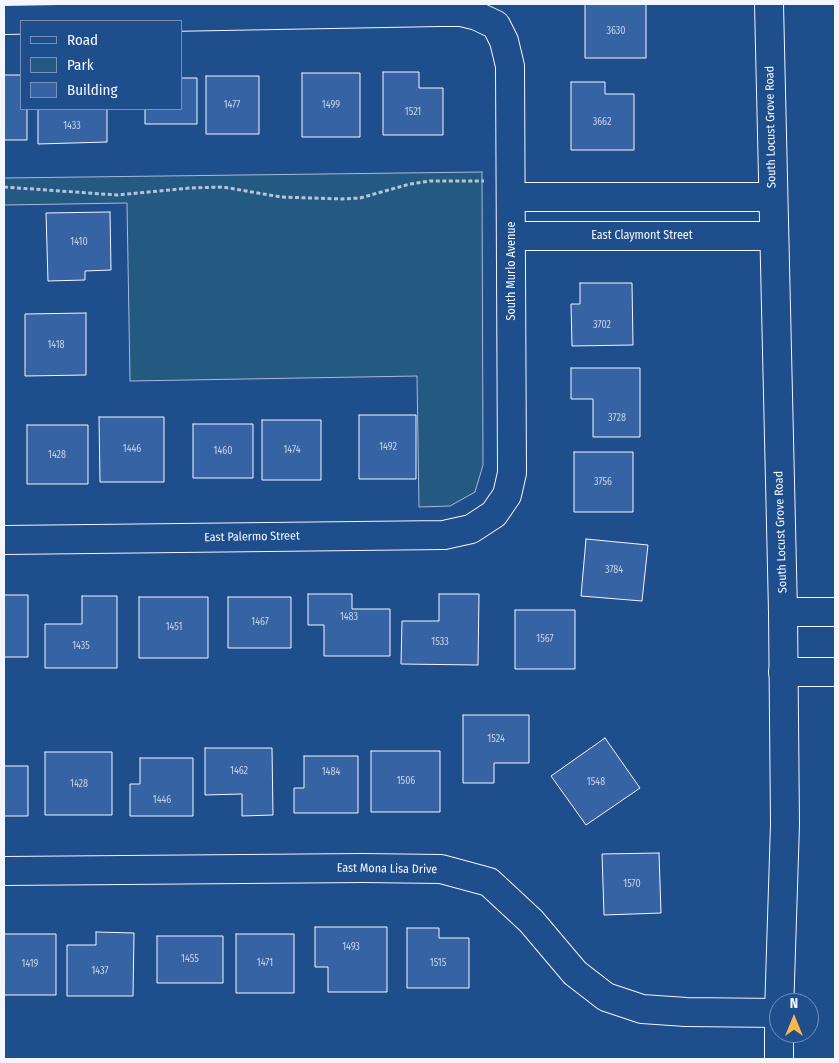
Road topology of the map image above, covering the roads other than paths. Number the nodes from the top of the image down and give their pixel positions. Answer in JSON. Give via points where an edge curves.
{"nodes":[{"id":1,"x":769,"y":4,"type":"edge"},
{"id":2,"x":4,"y":20,"type":"edge"},
{"id":3,"x":511,"y":197,"type":"junction"},
{"id":4,"x":772,"y":197,"type":"junction"},
{"id":5,"x":512,"y":236,"type":"junction"},
{"id":6,"x":773,"y":236,"type":"junction"},
{"id":7,"x":494,"y":514,"type":"joint"},
{"id":8,"x":4,"y":540,"type":"edge"},
{"id":9,"x":783,"y":612,"type":"junction"},
{"id":10,"x":835,"y":612,"type":"edge"},
{"id":11,"x":783,"y":672,"type":"junction"},
{"id":12,"x":835,"y":672,"type":"edge"},
{"id":13,"x":4,"y":872,"type":"edge"},
{"id":14,"x":779,"y":993,"type":"edge"},
{"id":15,"x":769,"y":1013,"type":"edge"},
{"id":16,"x":779,"y":1043,"type":"edge"},
{"id":17,"x":779,"y":1059,"type":"edge"}],
"edges":[{"from":1,"to":4,"type":"street","name":"South Locust Grove Road"},
{"from":2,"to":3,"type":"street","name":"South Murlo Avenue","via":[[440,12],[477,16],[496,25],[510,66]]},
{"from":3,"to":4,"type":"street"},
{"from":3,"to":5,"type":"street","name":"South Murlo Avenue"},
{"from":4,"to":6,"type":"street","name":"South Locust Grove Road"},
{"from":5,"to":6,"type":"street","name":"East Claymont Street"},
{"from":5,"to":7,"type":"street","name":"South Murlo Avenue","via":[[512,474],[507,495]]},
{"from":6,"to":9,"type":"street","name":"South Locust Grove Road"},
{"from":7,"to":8,"type":"street","name":"East Palermo Street","via":[[471,529],[444,535]]},
{"from":9,"to":10,"type":"street"},
{"from":9,"to":11,"type":"street","name":"South Locust Grove Road"},
{"from":11,"to":12,"type":"street"},
{"from":11,"to":14,"type":"street","name":"South Locust Grove Road","via":[[785,824]]},
{"from":13,"to":15,"type":"street","name":"East Mona Lisa Drive","via":[[440,869],[489,882],[531,921],[575,973],[606,997],[642,1009]]},
{"from":16,"to":17,"type":"street","name":"South Locust Grove Road"}]}
